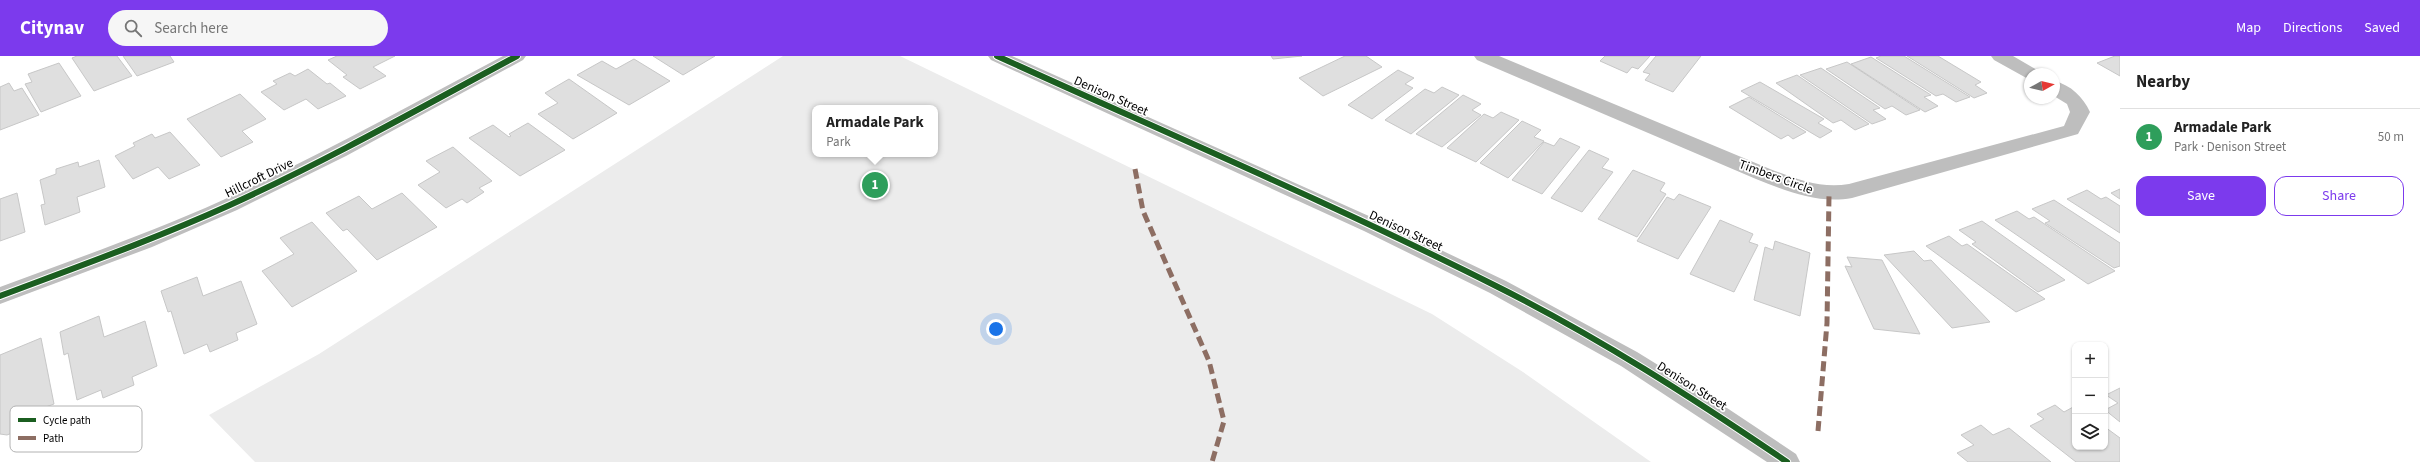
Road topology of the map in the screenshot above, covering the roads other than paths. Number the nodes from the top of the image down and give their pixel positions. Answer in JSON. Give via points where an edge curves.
{"nodes":[{"id":1,"x":517,"y":56,"type":"edge"},
{"id":2,"x":997,"y":56,"type":"edge"},
{"id":3,"x":1483,"y":56,"type":"edge"},
{"id":4,"x":2000,"y":56,"type":"edge"},
{"id":5,"x":2024,"y":70,"type":"edge"},
{"id":6,"x":2060,"y":91,"type":"edge"},
{"id":7,"x":0,"y":296,"type":"edge"},
{"id":8,"x":1787,"y":462,"type":"edge"}],
"edges":[{"from":1,"to":7,"type":"street","name":"Hillcroft Drive","via":[[231,205],[139,244]]},
{"from":2,"to":8,"type":"street","name":"Denison Street","via":[[1372,226],[1498,287],[1629,359]]},
{"from":3,"to":6,"type":"street","name":"Timbers Circle","via":[[1763,174],[1804,189],[1829,194],[1853,192],[1866,186],[2071,130],[2080,112],[2075,101]]},
{"from":4,"to":5,"type":"street"}]}
